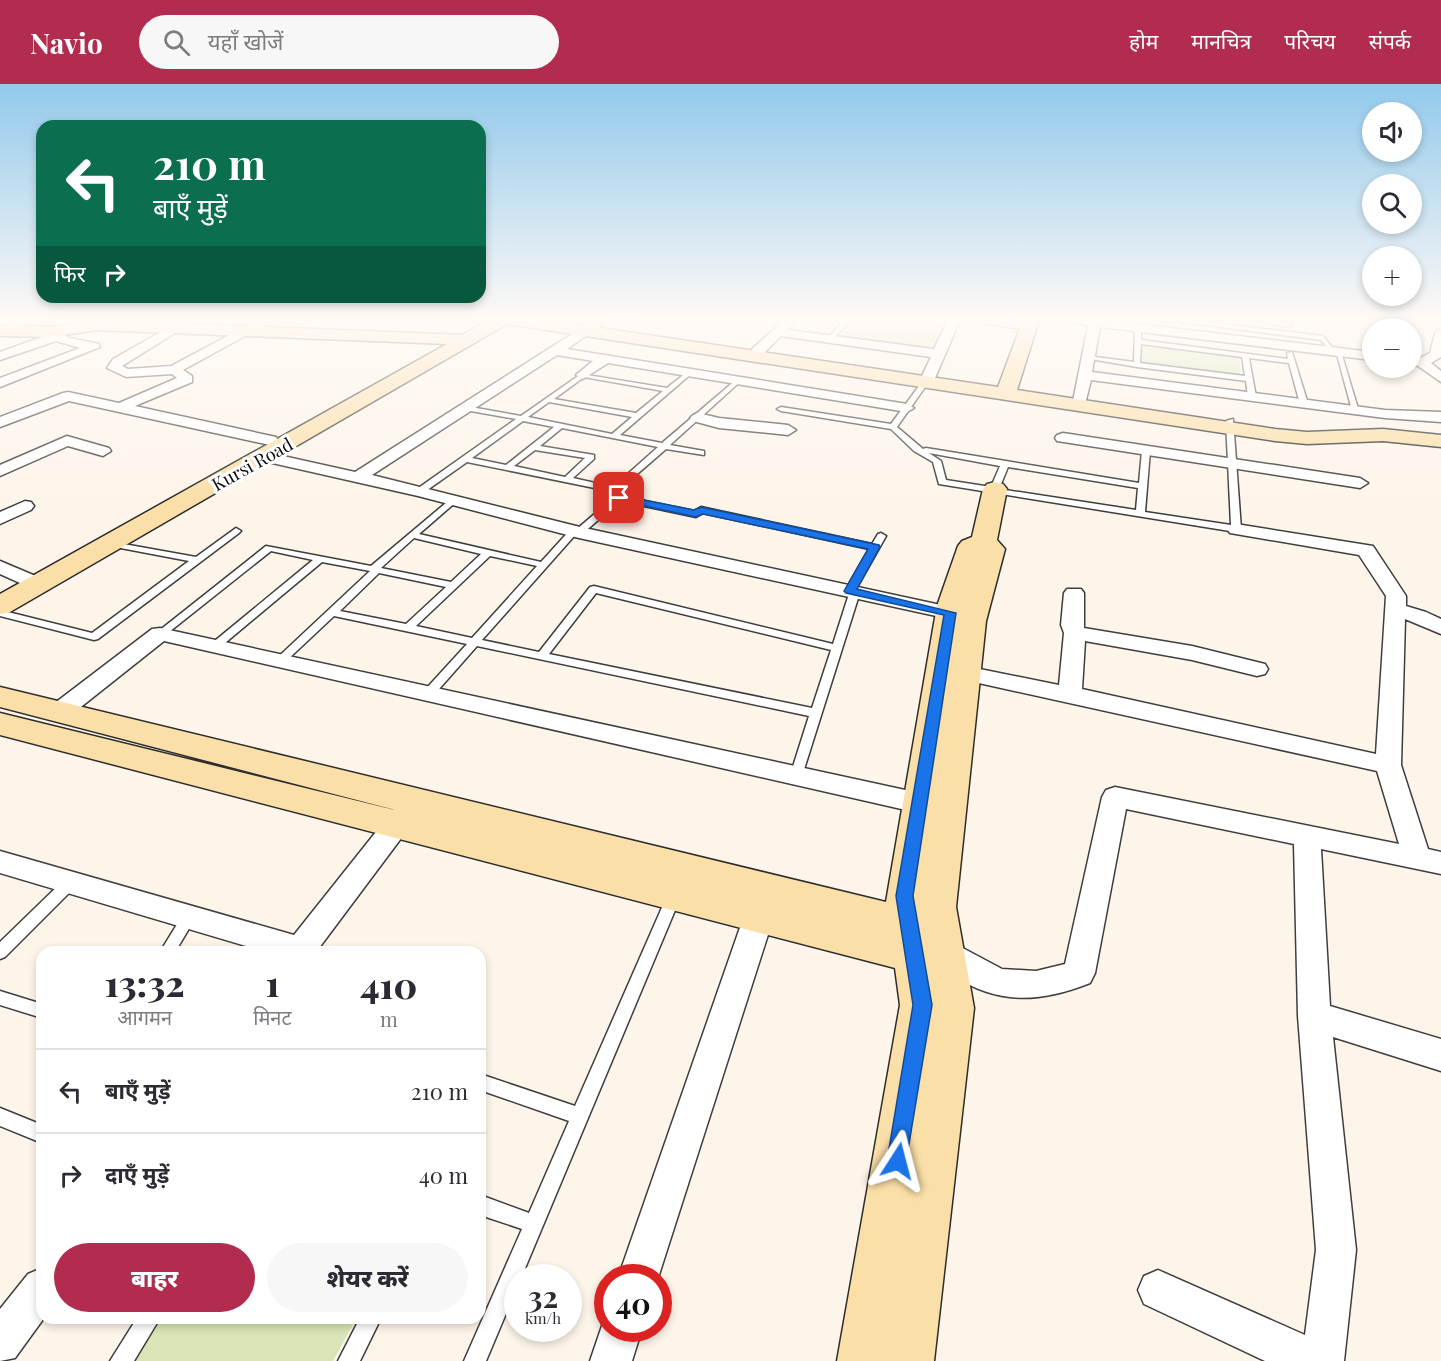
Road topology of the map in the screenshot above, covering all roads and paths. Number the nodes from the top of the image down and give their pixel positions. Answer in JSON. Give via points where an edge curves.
{"nodes":[{"id":1,"x":1249,"y":379,"type":"edge"},
{"id":2,"x":186,"y":380,"type":"edge"},
{"id":3,"x":386,"y":380,"type":"edge"},
{"id":4,"x":393,"y":380,"type":"edge"},
{"id":5,"x":512,"y":380,"type":"edge"},
{"id":6,"x":577,"y":380,"type":"edge"},
{"id":7,"x":609,"y":380,"type":"edge"},
{"id":8,"x":681,"y":380,"type":"edge"},
{"id":9,"x":730,"y":380,"type":"edge"},
{"id":10,"x":926,"y":380,"type":"joint"},
{"id":11,"x":1004,"y":380,"type":"edge"},
{"id":12,"x":1084,"y":380,"type":"edge"},
{"id":13,"x":1120,"y":380,"type":"edge"},
{"id":14,"x":1297,"y":380,"type":"edge"},
{"id":15,"x":1345,"y":380,"type":"edge"},
{"id":16,"x":739,"y":381,"type":"junction"},
{"id":17,"x":668,"y":390,"type":"junction"},
{"id":18,"x":1000,"y":391,"type":"junction"},
{"id":19,"x":1252,"y":397,"type":"junction"},
{"id":20,"x":549,"y":400,"type":"junction"},
{"id":21,"x":1080,"y":401,"type":"junction"},
{"id":22,"x":1304,"y":404,"type":"junction"},
{"id":23,"x":121,"y":407,"type":"junction"},
{"id":24,"x":468,"y":408,"type":"junction"},
{"id":25,"x":907,"y":408,"type":"junction"},
{"id":26,"x":781,"y":409,"type":"dead end"},
{"id":27,"x":1356,"y":410,"type":"junction"},
{"id":28,"x":1,"y":414,"type":"edge"},
{"id":29,"x":638,"y":416,"type":"junction"},
{"id":30,"x":1441,"y":417,"type":"edge"},
{"id":31,"x":521,"y":418,"type":"junction"},
{"id":32,"x":698,"y":418,"type":"junction"},
{"id":33,"x":1230,"y":425,"type":"junction"},
{"id":34,"x":560,"y":426,"type":"junction"},
{"id":35,"x":894,"y":428,"type":"junction"},
{"id":36,"x":788,"y":430,"type":"dead end"},
{"id":37,"x":614,"y":436,"type":"junction"},
{"id":38,"x":1441,"y":436,"type":"edge"},
{"id":39,"x":1063,"y":438,"type":"dead end"},
{"id":40,"x":1441,"y":441,"type":"edge"},
{"id":41,"x":662,"y":445,"type":"junction"},
{"id":42,"x":534,"y":447,"type":"junction"},
{"id":43,"x":267,"y":449,"type":"junction"},
{"id":44,"x":917,"y":449,"type":"junction"},
{"id":45,"x":103,"y":451,"type":"dead end"},
{"id":46,"x":1146,"y":451,"type":"junction"},
{"id":47,"x":701,"y":453,"type":"dead end"},
{"id":48,"x":466,"y":459,"type":"junction"},
{"id":49,"x":1005,"y":464,"type":"junction"},
{"id":50,"x":1232,"y":464,"type":"junction"},
{"id":51,"x":508,"y":467,"type":"junction"},
{"id":52,"x":0,"y":471,"type":"edge"},
{"id":53,"x":357,"y":478,"type":"junction"},
{"id":54,"x":567,"y":479,"type":"junction"},
{"id":55,"x":1359,"y":483,"type":"dead end"},
{"id":56,"x":1143,"y":486,"type":"junction"},
{"id":57,"x":995,"y":489,"type":"junction"},
{"id":58,"x":420,"y":491,"type":"junction"},
{"id":59,"x":617,"y":494,"type":"junction"},
{"id":60,"x":453,"y":501,"type":"junction"},
{"id":61,"x":25,"y":506,"type":"dead end"},
{"id":62,"x":1140,"y":513,"type":"junction"},
{"id":63,"x":0,"y":519,"type":"edge"},
{"id":64,"x":1236,"y":529,"type":"junction"},
{"id":65,"x":236,"y":531,"type":"dead end"},
{"id":66,"x":577,"y":531,"type":"junction"},
{"id":67,"x":412,"y":535,"type":"junction"},
{"id":68,"x":881,"y":536,"type":"dead end"},
{"id":69,"x":984,"y":542,"type":"junction"},
{"id":70,"x":110,"y":543,"type":"junction"},
{"id":71,"x":875,"y":547,"type":"junction"},
{"id":72,"x":488,"y":552,"type":"junction"},
{"id":73,"x":321,"y":558,"type":"junction"},
{"id":74,"x":198,"y":560,"type":"junction"},
{"id":75,"x":543,"y":565,"type":"junction"},
{"id":76,"x":0,"y":567,"type":"edge"},
{"id":77,"x":375,"y":569,"type":"junction"},
{"id":78,"x":33,"y":581,"type":"junction"},
{"id":79,"x":453,"y":585,"type":"junction"},
{"id":80,"x":853,"y":592,"type":"junction"},
{"id":81,"x":0,"y":593,"type":"edge"},
{"id":82,"x":1074,"y":593,"type":"dead end"},
{"id":83,"x":0,"y":606,"type":"edge"},
{"id":84,"x":1395,"y":610,"type":"junction"},
{"id":85,"x":332,"y":612,"type":"junction"},
{"id":86,"x":0,"y":613,"type":"edge"},
{"id":87,"x":950,"y":613,"type":"junction"},
{"id":88,"x":408,"y":628,"type":"junction"},
{"id":89,"x":1441,"y":628,"type":"edge"},
{"id":90,"x":1075,"y":633,"type":"junction"},
{"id":91,"x":160,"y":634,"type":"junction"},
{"id":92,"x":474,"y":643,"type":"junction"},
{"id":93,"x":215,"y":646,"type":"junction"},
{"id":94,"x":837,"y":648,"type":"junction"},
{"id":95,"x":541,"y":657,"type":"junction"},
{"id":96,"x":280,"y":661,"type":"junction"},
{"id":97,"x":1257,"y":669,"type":"dead end"},
{"id":98,"x":965,"y":673,"type":"junction"},
{"id":99,"x":428,"y":694,"type":"junction"},
{"id":100,"x":1070,"y":694,"type":"junction"},
{"id":101,"x":0,"y":697,"type":"edge"},
{"id":102,"x":59,"y":712,"type":"junction"},
{"id":103,"x":816,"y":713,"type":"junction"},
{"id":104,"x":0,"y":724,"type":"edge"},
{"id":105,"x":1388,"y":765,"type":"junction"},
{"id":106,"x":796,"y":776,"type":"junction"},
{"id":107,"x":919,"y":803,"type":"junction"},
{"id":108,"x":406,"y":813,"type":"junction"},
{"id":109,"x":1307,"y":836,"type":"junction"},
{"id":110,"x":1429,"y":860,"type":"edge"},
{"id":111,"x":3,"y":866,"type":"edge"},
{"id":112,"x":71,"y":882,"type":"junction"},
{"id":113,"x":674,"y":895,"type":"junction"},
{"id":114,"x":759,"y":916,"type":"junction"},
{"id":115,"x":189,"y":917,"type":"junction"},
{"id":116,"x":922,"y":943,"type":"junction"},
{"id":117,"x":171,"y":946,"type":"edge"},
{"id":118,"x":285,"y":946,"type":"edge"},
{"id":119,"x":305,"y":946,"type":"edge"},
{"id":120,"x":0,"y":952,"type":"edge"},
{"id":121,"x":0,"y":998,"type":"edge"},
{"id":122,"x":36,"y":1009,"type":"edge"},
{"id":123,"x":1314,"y":1017,"type":"junction"},
{"id":124,"x":1441,"y":1055,"type":"edge"},
{"id":125,"x":486,"y":1084,"type":"edge"},
{"id":126,"x":580,"y":1116,"type":"junction"},
{"id":127,"x":0,"y":1117,"type":"edge"},
{"id":128,"x":36,"y":1132,"type":"edge"},
{"id":129,"x":486,"y":1207,"type":"edge"},
{"id":130,"x":534,"y":1224,"type":"junction"},
{"id":131,"x":643,"y":1264,"type":"edge"},
{"id":132,"x":1158,"y":1290,"type":"dead end"},
{"id":133,"x":36,"y":1296,"type":"edge"},
{"id":134,"x":146,"y":1324,"type":"edge"},
{"id":135,"x":368,"y":1324,"type":"edge"},
{"id":136,"x":617,"y":1342,"type":"edge"},
{"id":137,"x":0,"y":1343,"type":"edge"},
{"id":138,"x":121,"y":1361,"type":"edge"},
{"id":139,"x":349,"y":1361,"type":"edge"},
{"id":140,"x":475,"y":1361,"type":"edge"},
{"id":141,"x":610,"y":1361,"type":"edge"},
{"id":142,"x":866,"y":1361,"type":"edge"},
{"id":143,"x":905,"y":1361,"type":"edge"},
{"id":144,"x":1313,"y":1361,"type":"edge"},
{"id":145,"x":1323,"y":1361,"type":"edge"}],
"edges":[{"from":1,"to":19,"type":"lane"},
{"from":2,"to":23,"type":"street"},
{"from":3,"to":43,"type":"street","name":"Kursi Road"},
{"from":4,"to":43,"type":"street","name":"Kursi Road"},
{"from":5,"to":24,"type":"street"},
{"from":6,"to":20,"type":"lane"},
{"from":7,"to":17,"type":"lane"},
{"from":8,"to":17,"type":"lane"},
{"from":9,"to":16,"type":"street"},
{"from":10,"to":18,"type":"street"},
{"from":10,"to":25,"type":"lane"},
{"from":11,"to":18,"type":"street"},
{"from":12,"to":21,"type":"street"},
{"from":13,"to":19,"type":"street"},
{"from":14,"to":22,"type":"lane"},
{"from":15,"to":27,"type":"lane"},
{"from":16,"to":25,"type":"street"},
{"from":16,"to":32,"type":"lane"},
{"from":17,"to":29,"type":"lane"},
{"from":18,"to":21,"type":"street"},
{"from":18,"to":33,"type":"street"},
{"from":19,"to":22,"type":"street"},
{"from":20,"to":29,"type":"lane"},
{"from":20,"to":31,"type":"lane"},
{"from":21,"to":33,"type":"street"},
{"from":22,"to":27,"type":"street"},
{"from":23,"to":28,"type":"street","via":[[69,396],[20,414]]},
{"from":23,"to":43,"type":"street"},
{"from":24,"to":31,"type":"lane"},
{"from":24,"to":53,"type":"street"},
{"from":25,"to":35,"type":"lane"},
{"from":26,"to":35,"type":"lane"},
{"from":27,"to":30,"type":"street"},
{"from":29,"to":37,"type":"lane"},
{"from":31,"to":34,"type":"lane"},
{"from":31,"to":48,"type":"lane"},
{"from":32,"to":36,"type":"street"},
{"from":32,"to":41,"type":"lane"},
{"from":33,"to":38,"type":"street","via":[[1364,428]]},
{"from":33,"to":40,"type":"street","via":[[1307,438],[1383,435]]},
{"from":33,"to":50,"type":"lane"},
{"from":34,"to":37,"type":"lane"},
{"from":34,"to":42,"type":"lane"},
{"from":35,"to":44,"type":"lane"},
{"from":37,"to":41,"type":"lane"},
{"from":39,"to":46,"type":"street"},
{"from":41,"to":47,"type":"lane"},
{"from":41,"to":59,"type":"lane"},
{"from":42,"to":51,"type":"lane"},
{"from":42,"to":54,"type":"lane","via":[[591,457]]},
{"from":43,"to":53,"type":"street"},
{"from":43,"to":70,"type":"street","name":"Kursi Road"},
{"from":43,"to":78,"type":"street","name":"Kursi Road"},
{"from":44,"to":49,"type":"lane"},
{"from":44,"to":57,"type":"lane","via":[[937,461],[942,482]]},
{"from":45,"to":52,"type":"street","via":[[67,441]]},
{"from":46,"to":50,"type":"street"},
{"from":46,"to":56,"type":"lane"},
{"from":48,"to":51,"type":"lane"},
{"from":48,"to":58,"type":"lane"},
{"from":49,"to":56,"type":"lane"},
{"from":49,"to":57,"type":"lane"},
{"from":50,"to":55,"type":"street"},
{"from":50,"to":64,"type":"lane"},
{"from":51,"to":54,"type":"lane"},
{"from":53,"to":58,"type":"street"},
{"from":54,"to":59,"type":"lane"},
{"from":56,"to":62,"type":"lane"},
{"from":57,"to":62,"type":"lane"},
{"from":57,"to":69,"type":"street"},
{"from":58,"to":60,"type":"street"},
{"from":59,"to":66,"type":"lane"},
{"from":59,"to":71,"type":"lane","via":[[696,514],[701,510]]},
{"from":60,"to":66,"type":"street"},
{"from":60,"to":67,"type":"lane"},
{"from":61,"to":63,"type":"street"},
{"from":62,"to":64,"type":"lane"},
{"from":64,"to":84,"type":"street","via":[[1366,550],[1396,596]]},
{"from":65,"to":74,"type":"lane"},
{"from":66,"to":75,"type":"lane"},
{"from":66,"to":80,"type":"street"},
{"from":67,"to":72,"type":"lane"},
{"from":67,"to":77,"type":"lane"},
{"from":68,"to":71,"type":"lane"},
{"from":69,"to":87,"type":"street","via":[[971,546]]},
{"from":69,"to":98,"type":"street","via":[[992,549],[972,621]]},
{"from":70,"to":74,"type":"lane"},
{"from":70,"to":78,"type":"street","name":"Kursi Road"},
{"from":71,"to":80,"type":"lane"},
{"from":72,"to":75,"type":"lane"},
{"from":72,"to":79,"type":"lane"},
{"from":73,"to":77,"type":"lane"},
{"from":73,"to":91,"type":"lane","via":[[269,548]]},
{"from":73,"to":93,"type":"lane"},
{"from":74,"to":86,"type":"lane","via":[[94,637]]},
{"from":75,"to":92,"type":"lane"},
{"from":76,"to":78,"type":"street"},
{"from":77,"to":79,"type":"lane"},
{"from":77,"to":85,"type":"lane"},
{"from":78,"to":81,"type":"street","name":"Kursi Road"},
{"from":78,"to":83,"type":"street","name":"Kursi Road"},
{"from":79,"to":88,"type":"lane"},
{"from":80,"to":87,"type":"street"},
{"from":80,"to":94,"type":"lane"},
{"from":82,"to":90,"type":"street"},
{"from":84,"to":89,"type":"street","via":[[1419,616]]},
{"from":84,"to":105,"type":"street"},
{"from":85,"to":88,"type":"lane"},
{"from":85,"to":96,"type":"lane"},
{"from":87,"to":107,"type":"street"},
{"from":88,"to":92,"type":"lane"},
{"from":90,"to":97,"type":"street","via":[[1192,653]]},
{"from":90,"to":100,"type":"street"},
{"from":91,"to":93,"type":"street"},
{"from":91,"to":102,"type":"street"},
{"from":92,"to":95,"type":"lane"},
{"from":92,"to":99,"type":"lane"},
{"from":93,"to":96,"type":"street"},
{"from":94,"to":95,"type":"lane","via":[[594,589]]},
{"from":94,"to":103,"type":"lane"},
{"from":95,"to":103,"type":"lane"},
{"from":96,"to":99,"type":"street"},
{"from":98,"to":100,"type":"street"},
{"from":98,"to":116,"type":"street","via":[[936,907]]},
{"from":99,"to":106,"type":"street"},
{"from":100,"to":105,"type":"street"},
{"from":101,"to":102,"type":"street"},
{"from":102,"to":108,"type":"street"},
{"from":103,"to":106,"type":"lane"},
{"from":104,"to":108,"type":"street"},
{"from":105,"to":110,"type":"street"},
{"from":106,"to":107,"type":"street"},
{"from":107,"to":116,"type":"street","via":[[904,896]]},
{"from":108,"to":113,"type":"street"},
{"from":108,"to":116,"type":"street"},
{"from":108,"to":119,"type":"street"},
{"from":109,"to":110,"type":"street"},
{"from":109,"to":116,"type":"street","via":[[1115,796],[1080,973],[1057,982],[1030,985],[991,980]]},
{"from":109,"to":123,"type":"street"},
{"from":111,"to":112,"type":"street"},
{"from":112,"to":115,"type":"street"},
{"from":112,"to":120,"type":"lane"},
{"from":113,"to":114,"type":"street"},
{"from":113,"to":126,"type":"lane"},
{"from":114,"to":116,"type":"street"},
{"from":114,"to":131,"type":"street"},
{"from":115,"to":117,"type":"lane"},
{"from":115,"to":118,"type":"street"},
{"from":116,"to":142,"type":"street","via":[[922,1005]]},
{"from":116,"to":143,"type":"street","via":[[952,1008]]},
{"from":121,"to":122,"type":"lane"},
{"from":123,"to":124,"type":"street"},
{"from":123,"to":145,"type":"street","via":[[1335,1250]]},
{"from":125,"to":126,"type":"lane"},
{"from":126,"to":130,"type":"lane"},
{"from":127,"to":128,"type":"lane"},
{"from":129,"to":130,"type":"lane"},
{"from":130,"to":140,"type":"lane"},
{"from":132,"to":144,"type":"street"},
{"from":133,"to":137,"type":"street"},
{"from":134,"to":138,"type":"lane"},
{"from":135,"to":139,"type":"lane"},
{"from":136,"to":141,"type":"street"}]}
